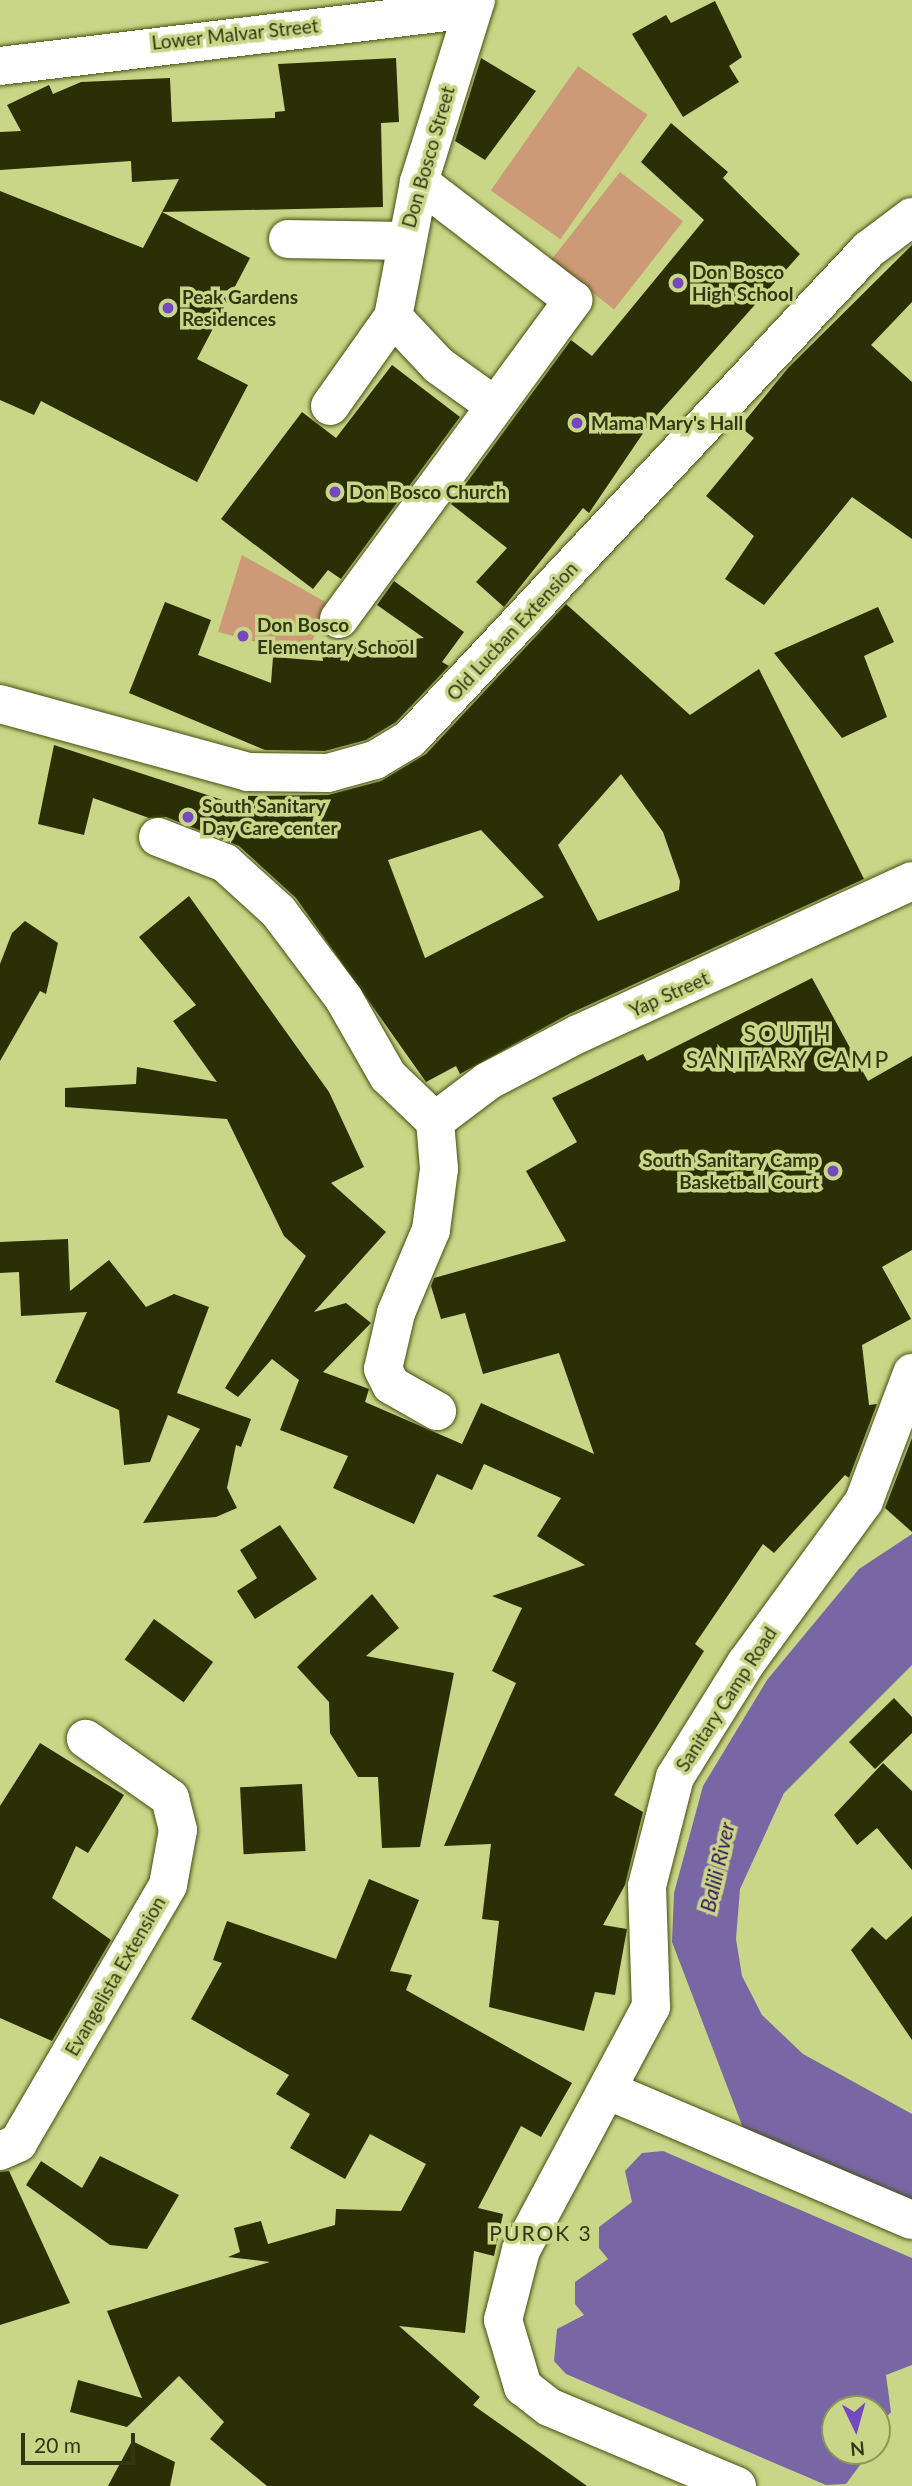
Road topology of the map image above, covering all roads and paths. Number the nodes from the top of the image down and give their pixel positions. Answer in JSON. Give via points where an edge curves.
{"nodes":[{"id":1,"x":474,"y":4,"type":"edge"},
{"id":2,"x":0,"y":66,"type":"edge"},
{"id":3,"x":419,"y":182,"type":"junction"},
{"id":4,"x":912,"y":217,"type":"edge"},
{"id":5,"x":288,"y":240,"type":"dead end"},
{"id":6,"x":404,"y":241,"type":"junction"},
{"id":7,"x":393,"y":317,"type":"junction"},
{"id":8,"x":330,"y":406,"type":"dead end"},
{"id":9,"x":495,"y":406,"type":"junction"},
{"id":10,"x":339,"y":619,"type":"dead end"},
{"id":11,"x":0,"y":704,"type":"edge"},
{"id":12,"x":158,"y":837,"type":"dead end"},
{"id":13,"x":912,"y":881,"type":"edge"},
{"id":14,"x":435,"y":1121,"type":"junction"},
{"id":15,"x":912,"y":1373,"type":"edge"},
{"id":16,"x":437,"y":1411,"type":"dead end"},
{"id":17,"x":86,"y":1739,"type":"dead end"},
{"id":18,"x":609,"y":2091,"type":"junction"},
{"id":19,"x":0,"y":2151,"type":"edge"},
{"id":20,"x":912,"y":2220,"type":"edge"},
{"id":21,"x":737,"y":2486,"type":"edge"}],
"edges":[{"from":1,"to":2,"type":"street","name":"Lower Malvar Street"},
{"from":1,"to":3,"type":"street","name":"Don Bosco Street"},
{"from":3,"to":6,"type":"street","name":"Don Bosco Street"},
{"from":3,"to":9,"type":"street","via":[[573,300]]},
{"from":4,"to":11,"type":"street","name":"Old Lucban Extension","via":[[868,250],[410,739],[375,760],[328,773],[248,772]]},
{"from":5,"to":6,"type":"street"},
{"from":6,"to":7,"type":"street","name":"Don Bosco Street"},
{"from":7,"to":8,"type":"street","name":"Don Bosco Street"},
{"from":7,"to":9,"type":"street","via":[[438,366]]},
{"from":9,"to":10,"type":"street"},
{"from":12,"to":14,"type":"street","via":[[225,863],[278,911],[344,999],[388,1076]]},
{"from":13,"to":14,"type":"street","name":"Yap Street","via":[[578,1034],[488,1081]]},
{"from":14,"to":16,"type":"street","via":[[439,1169],[431,1230],[396,1313],[383,1369],[391,1385]]},
{"from":15,"to":18,"type":"street","name":"Sanitary Camp Road","via":[[864,1501],[746,1662],[675,1777],[647,1886],[651,2007]]},
{"from":17,"to":19,"type":"street","name":"Evangelista Extension","via":[[170,1798],[178,1830],[168,1885],[18,2143]]},
{"from":18,"to":20,"type":"street"},
{"from":18,"to":21,"type":"street","name":"Sanitary Camp Road","via":[[521,2250],[503,2320],[523,2387],[549,2407]]}]}
